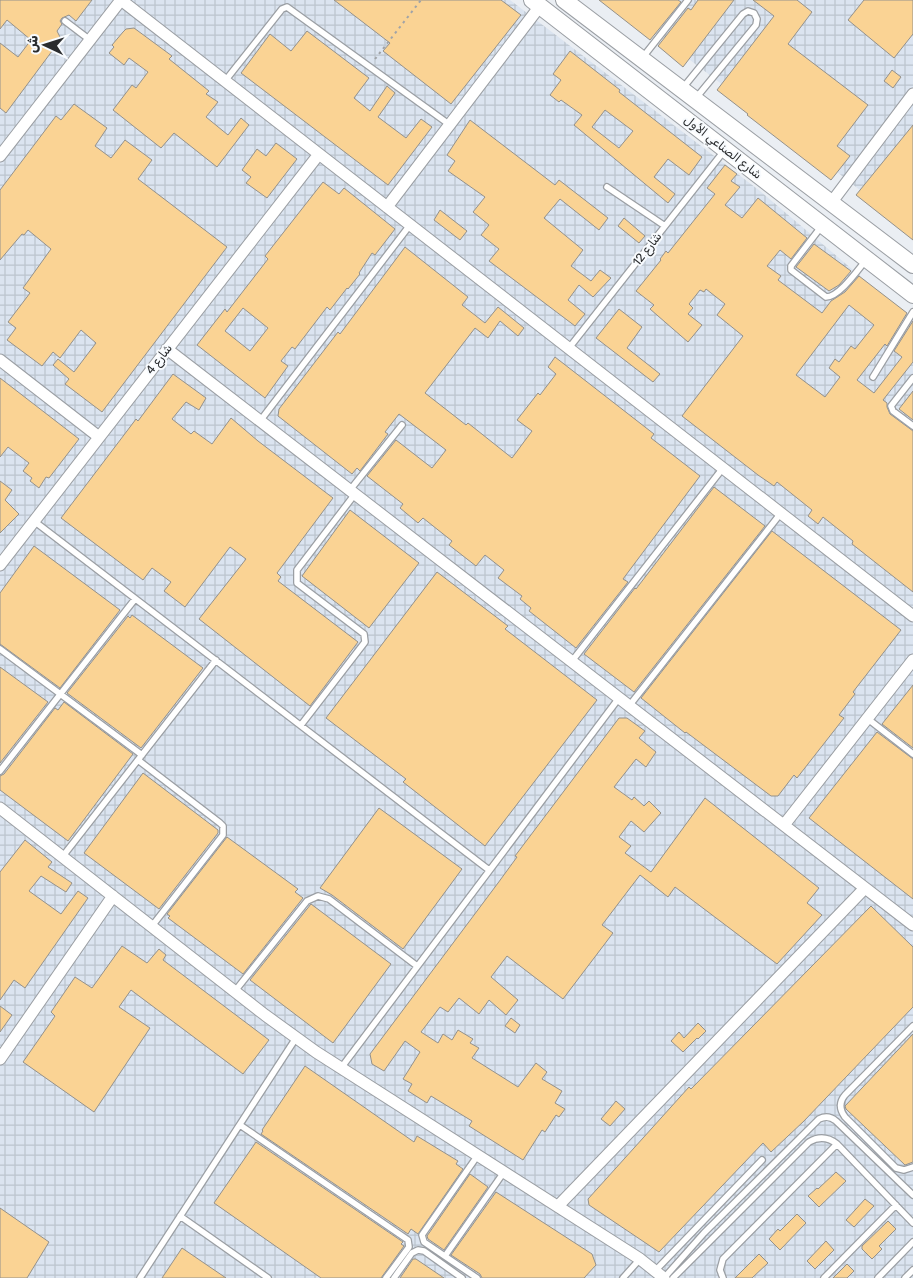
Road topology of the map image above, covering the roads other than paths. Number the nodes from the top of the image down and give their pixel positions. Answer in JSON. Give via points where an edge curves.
{"nodes":[{"id":1,"x":121,"y":0,"type":"edge"},
{"id":2,"x":564,"y":0,"type":"edge"},
{"id":3,"x":688,"y":0,"type":"edge"},
{"id":4,"x":536,"y":3,"type":"edge"},
{"id":5,"x":64,"y":21,"type":"dead end"},
{"id":6,"x":90,"y":40,"type":"junction"},
{"id":7,"x":642,"y":59,"type":"junction"},
{"id":8,"x":225,"y":81,"type":"junction"},
{"id":9,"x":681,"y":89,"type":"junction"},
{"id":10,"x":913,"y":94,"type":"edge"},
{"id":11,"x":695,"y":100,"type":"junction"},
{"id":12,"x":450,"y":125,"type":"junction"},
{"id":13,"x":726,"y":149,"type":"junction"},
{"id":14,"x":319,"y":154,"type":"junction"},
{"id":15,"x":0,"y":156,"type":"edge"},
{"id":16,"x":607,"y":187,"type":"dead end"},
{"id":17,"x":831,"y":203,"type":"junction"},
{"id":18,"x":387,"y":207,"type":"junction"},
{"id":19,"x":410,"y":225,"type":"junction"},
{"id":20,"x":665,"y":226,"type":"junction"},
{"id":21,"x":822,"y":226,"type":"junction"},
{"id":22,"x":867,"y":259,"type":"junction"},
{"id":23,"x":913,"y":265,"type":"edge"},
{"id":24,"x":913,"y":295,"type":"edge"},
{"id":25,"x":913,"y":312,"type":"edge"},
{"id":26,"x":568,"y":348,"type":"junction"},
{"id":27,"x":167,"y":349,"type":"junction"},
{"id":28,"x":0,"y":360,"type":"edge"},
{"id":29,"x":873,"y":378,"type":"dead end"},
{"id":30,"x":913,"y":378,"type":"edge"},
{"id":31,"x":260,"y":421,"type":"junction"},
{"id":32,"x":402,"y":425,"type":"dead end"},
{"id":33,"x":913,"y":426,"type":"edge"},
{"id":34,"x":99,"y":437,"type":"junction"},
{"id":35,"x":723,"y":468,"type":"junction"},
{"id":36,"x":352,"y":492,"type":"junction"},
{"id":37,"x":780,"y":513,"type":"junction"},
{"id":38,"x":34,"y":521,"type":"junction"},
{"id":39,"x":0,"y":565,"type":"edge"},
{"id":40,"x":135,"y":599,"type":"junction"},
{"id":41,"x":913,"y":616,"type":"edge"},
{"id":42,"x":0,"y":649,"type":"edge"},
{"id":43,"x":216,"y":660,"type":"junction"},
{"id":44,"x":913,"y":660,"type":"edge"},
{"id":45,"x":572,"y":661,"type":"junction"},
{"id":46,"x":60,"y":694,"type":"junction"},
{"id":47,"x":619,"y":698,"type":"junction"},
{"id":48,"x":629,"y":706,"type":"junction"},
{"id":49,"x":868,"y":718,"type":"junction"},
{"id":50,"x":301,"y":725,"type":"junction"},
{"id":51,"x":913,"y":754,"type":"edge"},
{"id":52,"x":140,"y":758,"type":"junction"},
{"id":53,"x":0,"y":771,"type":"edge"},
{"id":54,"x":0,"y":808,"type":"edge"},
{"id":55,"x":784,"y":825,"type":"junction"},
{"id":56,"x":63,"y":856,"type":"junction"},
{"id":57,"x":489,"y":870,"type":"junction"},
{"id":58,"x":865,"y":888,"type":"junction"},
{"id":59,"x":113,"y":896,"type":"junction"},
{"id":60,"x":913,"y":925,"type":"edge"},
{"id":61,"x":152,"y":926,"type":"junction"},
{"id":62,"x":417,"y":966,"type":"junction"},
{"id":63,"x":235,"y":991,"type":"junction"},
{"id":64,"x":913,"y":1026,"type":"edge"},
{"id":65,"x":296,"y":1038,"type":"junction"},
{"id":66,"x":0,"y":1059,"type":"edge"},
{"id":67,"x":341,"y":1068,"type":"junction"},
{"id":68,"x":240,"y":1125,"type":"junction"},
{"id":69,"x":837,"y":1144,"type":"junction"},
{"id":70,"x":478,"y":1155,"type":"junction"},
{"id":71,"x":762,"y":1160,"type":"dead end"},
{"id":72,"x":913,"y":1167,"type":"edge"},
{"id":73,"x":504,"y":1172,"type":"junction"},
{"id":74,"x":913,"y":1195,"type":"edge"},
{"id":75,"x":896,"y":1205,"type":"junction"},
{"id":76,"x":558,"y":1206,"type":"junction"},
{"id":77,"x":180,"y":1216,"type":"junction"},
{"id":78,"x":913,"y":1223,"type":"edge"},
{"id":79,"x":913,"y":1242,"type":"edge"},
{"id":80,"x":445,"y":1256,"type":"junction"},
{"id":81,"x":640,"y":1259,"type":"junction"},
{"id":82,"x":913,"y":1270,"type":"edge"},
{"id":83,"x":661,"y":1275,"type":"edge"},
{"id":84,"x":140,"y":1278,"type":"edge"},
{"id":85,"x":268,"y":1278,"type":"edge"},
{"id":86,"x":386,"y":1278,"type":"edge"},
{"id":87,"x":394,"y":1278,"type":"edge"},
{"id":88,"x":462,"y":1278,"type":"edge"},
{"id":89,"x":477,"y":1278,"type":"edge"},
{"id":90,"x":623,"y":1278,"type":"edge"},
{"id":91,"x":674,"y":1278,"type":"edge"},
{"id":92,"x":723,"y":1278,"type":"edge"},
{"id":93,"x":824,"y":1278,"type":"edge"},
{"id":94,"x":878,"y":1278,"type":"edge"},
{"id":95,"x":905,"y":1278,"type":"edge"}],
"edges":[{"from":1,"to":6,"type":"street"},
{"from":1,"to":8,"type":"street"},
{"from":2,"to":7,"type":"main road","name":"شارع الصناعي الأول"},
{"from":3,"to":7,"type":"lane"},
{"from":4,"to":12,"type":"street"},
{"from":4,"to":13,"type":"main road","name":"شارع الصناعي الأول"},
{"from":5,"to":6,"type":"lane"},
{"from":6,"to":15,"type":"street"},
{"from":7,"to":9,"type":"main road","name":"شارع الصناعي الأول"},
{"from":8,"to":12,"type":"lane","via":[[284,8],[290,8]]},
{"from":8,"to":14,"type":"street"},
{"from":9,"to":11,"type":"main road","name":"شارع الصناعي الأول"},
{"from":9,"to":11,"type":"lane","via":[[742,14],[754,13],[756,25]]},
{"from":10,"to":17,"type":"street"},
{"from":11,"to":17,"type":"main road","name":"شارع الصناعي الأول"},
{"from":12,"to":18,"type":"street"},
{"from":13,"to":20,"type":"lane","name":"شارع 12"},
{"from":13,"to":21,"type":"main road","name":"شارع الصناعي الأول"},
{"from":14,"to":18,"type":"street"},
{"from":14,"to":27,"type":"street","name":"شارع 4"},
{"from":16,"to":20,"type":"lane"},
{"from":17,"to":23,"type":"main road","name":"شارع الصناعي الأول"},
{"from":18,"to":19,"type":"street"},
{"from":19,"to":26,"type":"street"},
{"from":19,"to":31,"type":"lane"},
{"from":20,"to":26,"type":"lane","name":"شارع 12"},
{"from":21,"to":22,"type":"main road","name":"شارع الصناعي الأول"},
{"from":21,"to":22,"type":"lane","via":[[791,270],[826,297],[837,294]]},
{"from":22,"to":24,"type":"main road","name":"شارع الصناعي الأول"},
{"from":25,"to":29,"type":"lane"},
{"from":26,"to":35,"type":"street"},
{"from":27,"to":31,"type":"street"},
{"from":27,"to":34,"type":"street","name":"شارع 4"},
{"from":28,"to":34,"type":"street"},
{"from":30,"to":33,"type":"lane","via":[[891,406]]},
{"from":31,"to":36,"type":"street"},
{"from":32,"to":36,"type":"lane"},
{"from":34,"to":38,"type":"street","name":"شارع 4"},
{"from":35,"to":37,"type":"street"},
{"from":35,"to":45,"type":"lane"},
{"from":36,"to":45,"type":"street"},
{"from":36,"to":50,"type":"lane","via":[[297,570],[296,577],[297,583],[364,634],[365,642]]},
{"from":37,"to":41,"type":"street"},
{"from":37,"to":48,"type":"lane"},
{"from":38,"to":39,"type":"street","name":"شارع 4"},
{"from":38,"to":40,"type":"lane"},
{"from":40,"to":43,"type":"lane"},
{"from":40,"to":46,"type":"lane"},
{"from":42,"to":46,"type":"lane"},
{"from":43,"to":50,"type":"lane"},
{"from":43,"to":52,"type":"lane"},
{"from":44,"to":49,"type":"street"},
{"from":45,"to":47,"type":"street"},
{"from":46,"to":52,"type":"lane"},
{"from":46,"to":53,"type":"lane"},
{"from":47,"to":48,"type":"street"},
{"from":47,"to":57,"type":"lane"},
{"from":48,"to":55,"type":"street"},
{"from":49,"to":51,"type":"lane"},
{"from":49,"to":55,"type":"street"},
{"from":50,"to":57,"type":"lane"},
{"from":52,"to":56,"type":"lane"},
{"from":52,"to":61,"type":"lane","via":[[220,823],[224,830]]},
{"from":54,"to":56,"type":"street"},
{"from":55,"to":58,"type":"street"},
{"from":56,"to":59,"type":"street"},
{"from":57,"to":62,"type":"lane"},
{"from":58,"to":60,"type":"street"},
{"from":58,"to":76,"type":"street"},
{"from":59,"to":61,"type":"street"},
{"from":59,"to":66,"type":"street"},
{"from":61,"to":63,"type":"street"},
{"from":62,"to":63,"type":"lane","via":[[329,899],[318,896],[307,901]]},
{"from":62,"to":67,"type":"lane"},
{"from":63,"to":65,"type":"street"},
{"from":64,"to":72,"type":"lane","via":[[845,1094],[840,1103],[845,1117],[896,1168]]},
{"from":65,"to":67,"type":"street"},
{"from":65,"to":68,"type":"lane"},
{"from":67,"to":70,"type":"street"},
{"from":68,"to":77,"type":"lane"},
{"from":68,"to":86,"type":"lane","via":[[408,1240],[409,1247]]},
{"from":69,"to":75,"type":"lane"},
{"from":69,"to":91,"type":"lane","via":[[826,1138],[809,1142]]},
{"from":69,"to":92,"type":"lane","via":[[723,1259],[720,1270]]},
{"from":70,"to":73,"type":"street"},
{"from":70,"to":80,"type":"lane","via":[[422,1236],[424,1242]]},
{"from":71,"to":83,"type":"lane"},
{"from":73,"to":76,"type":"street"},
{"from":73,"to":80,"type":"lane"},
{"from":74,"to":83,"type":"lane","via":[[836,1120],[822,1117]]},
{"from":75,"to":78,"type":"lane"},
{"from":75,"to":93,"type":"lane"},
{"from":76,"to":81,"type":"street"},
{"from":77,"to":84,"type":"lane"},
{"from":77,"to":85,"type":"lane"},
{"from":79,"to":94,"type":"lane"},
{"from":80,"to":89,"type":"lane"},
{"from":81,"to":83,"type":"street"},
{"from":81,"to":90,"type":"lane"},
{"from":82,"to":95,"type":"lane"},
{"from":87,"to":88,"type":"lane","via":[[412,1253],[418,1250]]}]}
